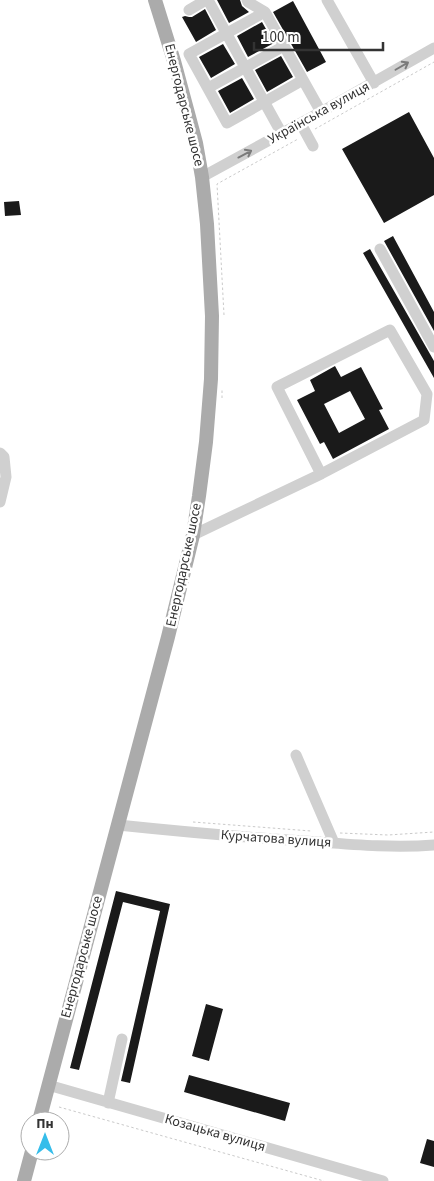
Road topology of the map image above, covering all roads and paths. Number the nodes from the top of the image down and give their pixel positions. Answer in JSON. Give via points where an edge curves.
{"nodes":[{"id":1,"x":155,"y":0,"type":"edge"},
{"id":2,"x":207,"y":0,"type":"edge"},
{"id":3,"x":327,"y":0,"type":"edge"},
{"id":4,"x":249,"y":1,"type":"edge"},
{"id":5,"x":189,"y":10,"type":"dead end"},
{"id":6,"x":265,"y":12,"type":"junction"},
{"id":7,"x":226,"y":33,"type":"junction"},
{"id":8,"x":284,"y":46,"type":"junction"},
{"id":9,"x":434,"y":48,"type":"edge"},
{"id":10,"x":434,"y":62,"type":"edge"},
{"id":11,"x":245,"y":67,"type":"junction"},
{"id":12,"x":303,"y":80,"type":"junction"},
{"id":13,"x":374,"y":83,"type":"junction"},
{"id":14,"x":208,"y":88,"type":"junction"},
{"id":15,"x":264,"y":102,"type":"junction"},
{"id":16,"x":321,"y":112,"type":"junction"},
{"id":17,"x":303,"y":129,"type":"junction"},
{"id":18,"x":282,"y":134,"type":"junction"},
{"id":19,"x":313,"y":146,"type":"dead end"},
{"id":20,"x":202,"y":177,"type":"junction"},
{"id":21,"x":380,"y":249,"type":"dead end"},
{"id":22,"x":224,"y":320,"type":"dead end"},
{"id":23,"x":434,"y":347,"type":"edge"},
{"id":24,"x":222,"y":388,"type":"dead end"},
{"id":25,"x":222,"y":398,"type":"dead end"},
{"id":26,"x":0,"y":453,"type":"edge"},
{"id":27,"x":321,"y":474,"type":"junction"},
{"id":28,"x":0,"y":502,"type":"edge"},
{"id":29,"x":192,"y":535,"type":"junction"},
{"id":30,"x":296,"y":755,"type":"dead end"},
{"id":31,"x":191,"y":822,"type":"dead end"},
{"id":32,"x":118,"y":825,"type":"junction"},
{"id":33,"x":328,"y":832,"type":"junction"},
{"id":34,"x":434,"y":832,"type":"edge"},
{"id":35,"x":334,"y":843,"type":"junction"},
{"id":36,"x":434,"y":845,"type":"edge"},
{"id":37,"x":122,"y":1040,"type":"dead end"},
{"id":38,"x":48,"y":1085,"type":"junction"},
{"id":39,"x":108,"y":1102,"type":"junction"},
{"id":40,"x":59,"y":1106,"type":"dead end"},
{"id":41,"x":42,"y":1111,"type":"edge"},
{"id":42,"x":29,"y":1161,"type":"edge"},
{"id":43,"x":24,"y":1181,"type":"edge"},
{"id":44,"x":324,"y":1181,"type":"edge"},
{"id":45,"x":383,"y":1181,"type":"edge"}],
"edges":[{"from":1,"to":20,"type":"main road","name":"Енергодарське шосе","via":[[196,143]]},
{"from":2,"to":5,"type":"street"},
{"from":2,"to":7,"type":"street"},
{"from":3,"to":13,"type":"street"},
{"from":4,"to":6,"type":"street"},
{"from":6,"to":7,"type":"street"},
{"from":6,"to":8,"type":"street"},
{"from":7,"to":11,"type":"street"},
{"from":7,"to":14,"type":"street","via":[[189,54]]},
{"from":8,"to":11,"type":"street"},
{"from":8,"to":12,"type":"street"},
{"from":13,"to":9,"type":"street","name":"Українська вулиця","one_way":true},
{"from":10,"to":17,"type":"path"},
{"from":11,"to":14,"type":"street"},
{"from":11,"to":15,"type":"street"},
{"from":12,"to":15,"type":"street"},
{"from":12,"to":16,"type":"street"},
{"from":13,"to":16,"type":"street","name":"Українська вулиця"},
{"from":14,"to":15,"type":"street","via":[[227,123]]},
{"from":15,"to":18,"type":"street"},
{"from":16,"to":17,"type":"street","name":"Українська вулиця"},
{"from":17,"to":18,"type":"street","name":"Українська вулиця"},
{"from":17,"to":19,"type":"street"},
{"from":17,"to":22,"type":"path","via":[[217,184]]},
{"from":20,"to":18,"type":"street","name":"Українська вулиця","one_way":true},
{"from":20,"to":29,"type":"main road","name":"Енергодарське шосе","via":[[212,316],[211,379],[206,442]]},
{"from":21,"to":23,"type":"street"},
{"from":24,"to":25,"type":"path"},
{"from":26,"to":28,"type":"street","via":[[4,456],[6,477]]},
{"from":27,"to":27,"type":"street","via":[[424,420],[428,394],[390,330],[277,387]]},
{"from":27,"to":29,"type":"street"},
{"from":29,"to":32,"type":"main road","name":"Енергодарське шосе"},
{"from":30,"to":33,"type":"street"},
{"from":31,"to":33,"type":"path"},
{"from":32,"to":35,"type":"street","name":"Курчатова вулиця"},
{"from":32,"to":38,"type":"main road","name":"Енергодарське шосе"},
{"from":33,"to":34,"type":"path","via":[[388,835]]},
{"from":33,"to":35,"type":"street"},
{"from":35,"to":36,"type":"street","name":"Курчатова вулиця"},
{"from":37,"to":39,"type":"street"},
{"from":38,"to":39,"type":"street","name":"Козацька вулиця"},
{"from":38,"to":41,"type":"main road","name":"Енергодарське шосе"},
{"from":39,"to":45,"type":"street","name":"Козацька вулиця"},
{"from":40,"to":44,"type":"path"},
{"from":42,"to":43,"type":"main road"}]}
